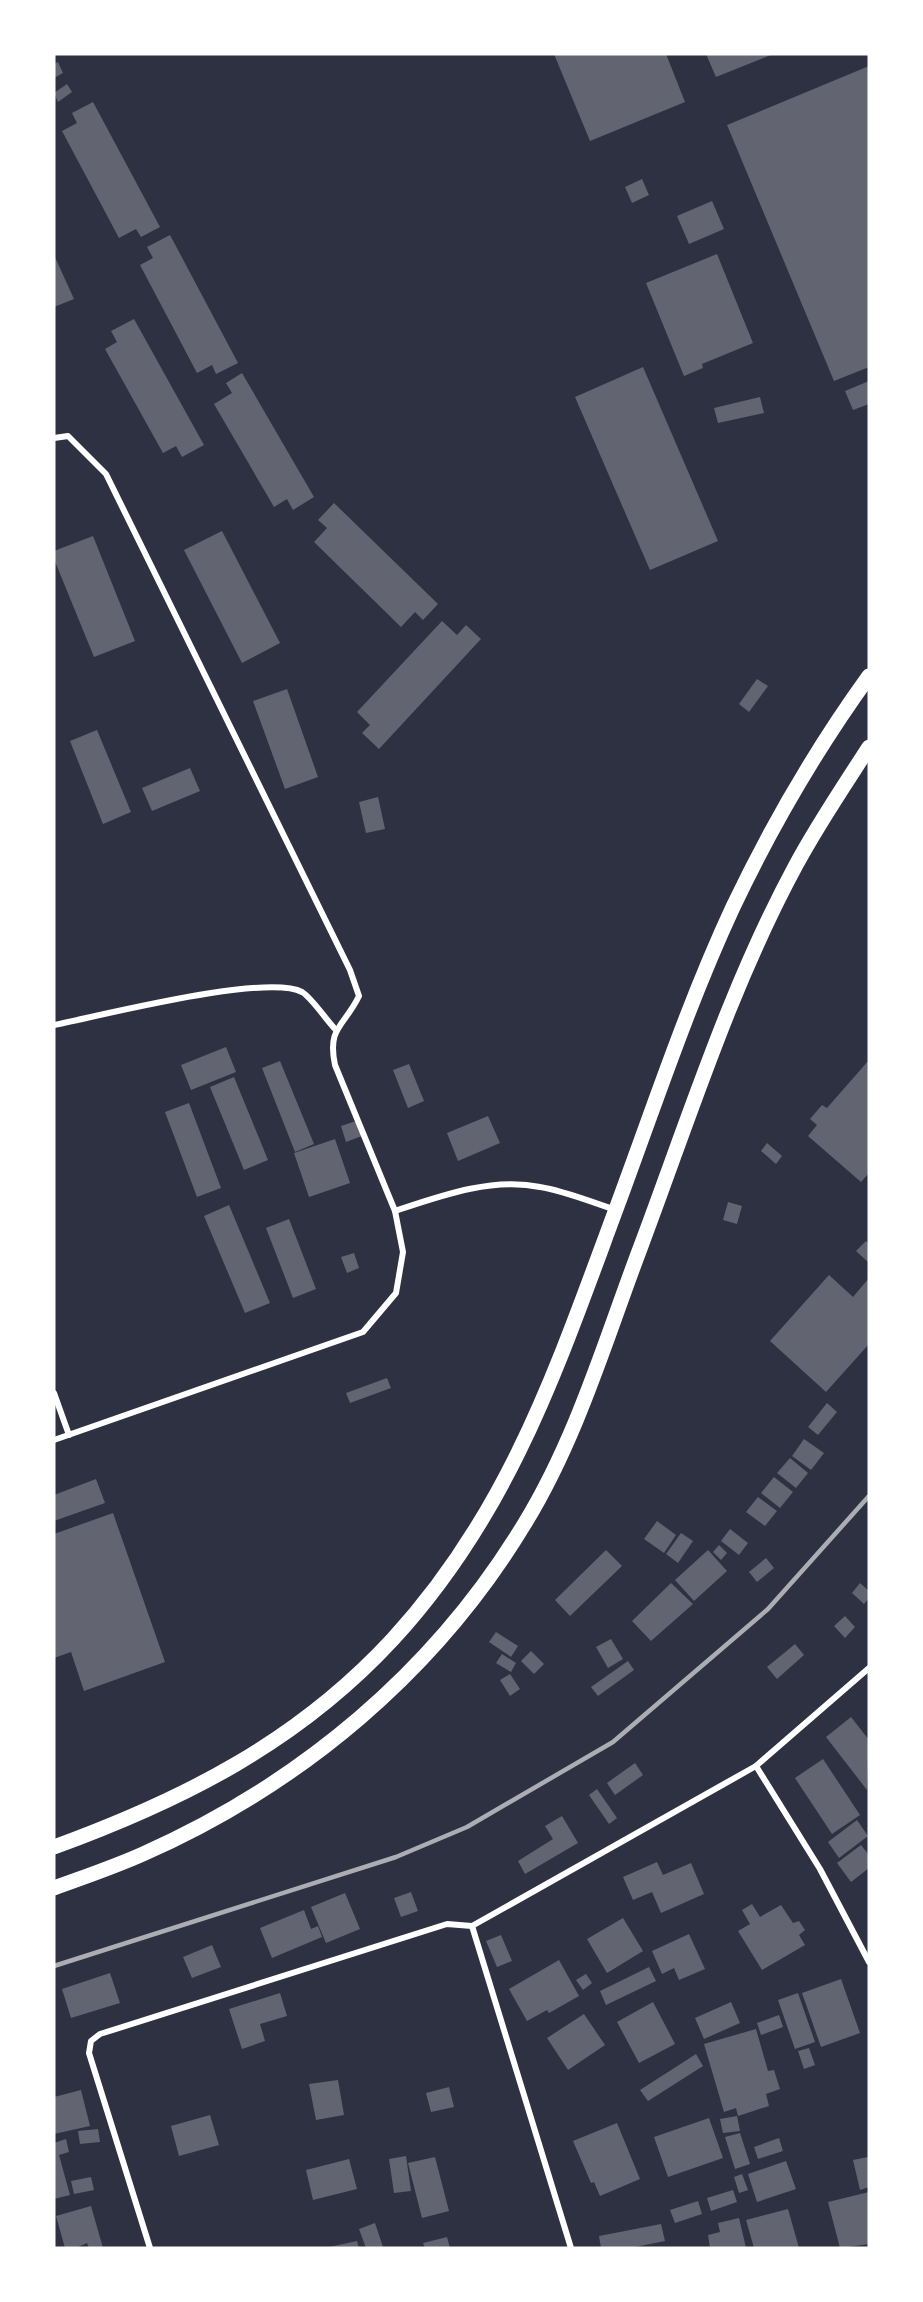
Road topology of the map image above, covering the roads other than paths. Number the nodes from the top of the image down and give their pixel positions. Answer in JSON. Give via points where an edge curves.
{"nodes":[{"id":1,"x":54,"y":438,"type":"edge"},
{"id":2,"x":869,"y":676,"type":"edge"},
{"id":3,"x":869,"y":747,"type":"edge"},
{"id":4,"x":54,"y":1025,"type":"edge"},
{"id":5,"x":336,"y":1030,"type":"junction"},
{"id":6,"x":616,"y":1210,"type":"junction"},
{"id":7,"x":395,"y":1211,"type":"junction"},
{"id":8,"x":54,"y":1393,"type":"edge"},
{"id":9,"x":69,"y":1435,"type":"junction"},
{"id":10,"x":54,"y":1440,"type":"edge"},
{"id":11,"x":869,"y":1668,"type":"edge"},
{"id":12,"x":756,"y":1766,"type":"junction"},
{"id":13,"x":54,"y":1847,"type":"edge"},
{"id":14,"x":54,"y":1888,"type":"edge"},
{"id":15,"x":472,"y":1926,"type":"junction"},
{"id":16,"x":869,"y":1962,"type":"edge"},
{"id":17,"x":150,"y":2248,"type":"edge"},
{"id":18,"x":571,"y":2248,"type":"edge"}],
"edges":[{"from":1,"to":5,"type":"street","via":[[68,436],[106,474],[350,970],[359,996],[350,1015]]},
{"from":2,"to":6,"type":"main road","via":[[796,789],[734,906],[701,981]]},
{"from":3,"to":14,"type":"main road","via":[[796,865],[759,942],[736,993],[585,1396],[532,1511],[499,1564],[417,1666],[368,1713],[309,1759],[257,1793],[143,1854]]},
{"from":4,"to":5,"type":"street","via":[[237,988],[274,986],[302,993]]},
{"from":5,"to":7,"type":"street","via":[[331,1046],[334,1065]]},
{"from":6,"to":7,"type":"street","via":[[541,1187],[514,1184],[448,1194]]},
{"from":6,"to":13,"type":"main road","via":[[554,1377],[497,1497],[443,1579],[392,1640],[340,1689],[242,1763],[132,1819]]},
{"from":7,"to":9,"type":"street","via":[[402,1252],[396,1293],[363,1332]]},
{"from":8,"to":9,"type":"street"},
{"from":9,"to":10,"type":"street"},
{"from":11,"to":12,"type":"street"},
{"from":12,"to":15,"type":"street"},
{"from":12,"to":16,"type":"street","via":[[820,1869]]},
{"from":15,"to":17,"type":"street","via":[[447,1924],[100,2034],[91,2041],[89,2053]]},
{"from":15,"to":18,"type":"street"}]}
